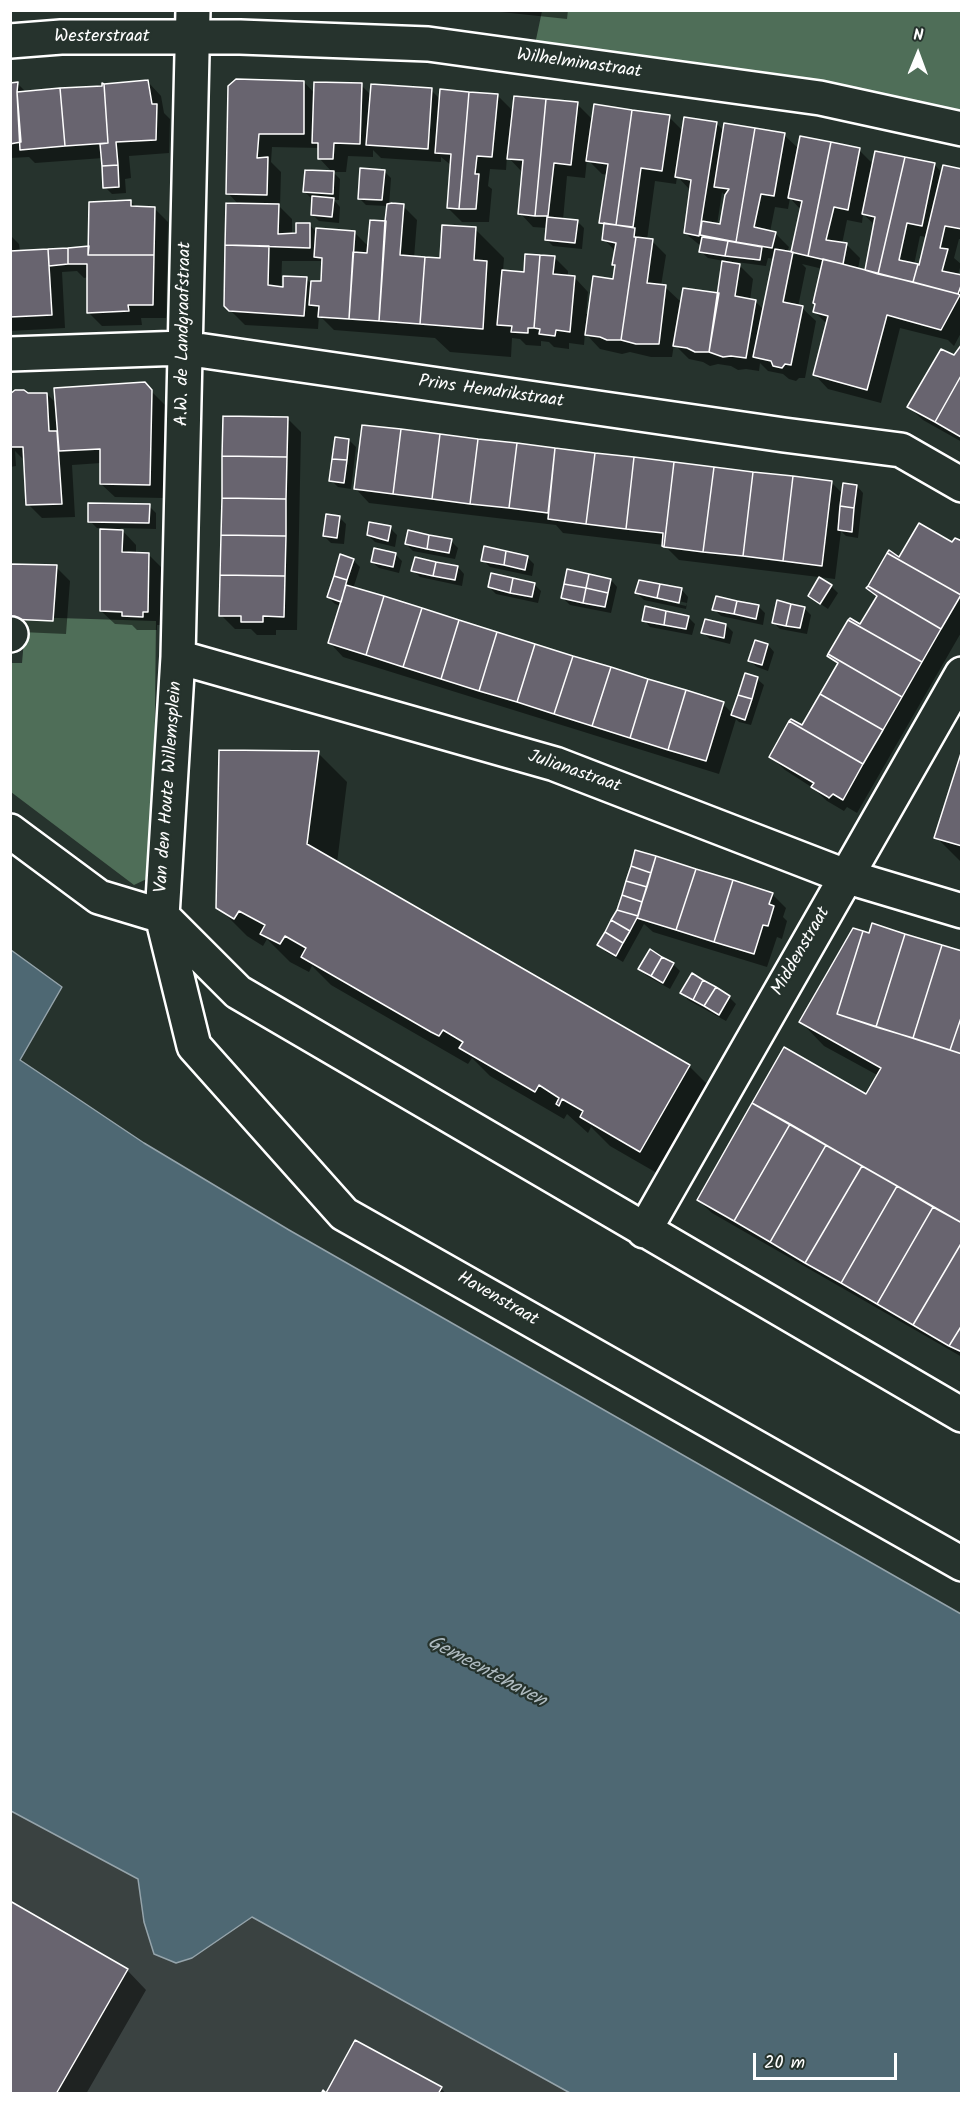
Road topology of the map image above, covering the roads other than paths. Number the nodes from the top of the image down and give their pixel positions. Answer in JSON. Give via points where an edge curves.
{"nodes":[{"id":1,"x":193,"y":24,"type":"edge"},
{"id":2,"x":10,"y":41,"type":"edge"},
{"id":3,"x":962,"y":129,"type":"edge"},
{"id":4,"x":184,"y":348,"type":"junction"},
{"id":5,"x":10,"y":354,"type":"edge"},
{"id":6,"x":962,"y":485,"type":"edge"},
{"id":7,"x":178,"y":657,"type":"junction"},
{"id":8,"x":962,"y":674,"type":"edge"},
{"id":9,"x":10,"y":831,"type":"edge"},
{"id":10,"x":845,"y":876,"type":"junction"},
{"id":11,"x":962,"y":911,"type":"edge"},
{"id":12,"x":162,"y":916,"type":"junction"},
{"id":13,"x":644,"y":1231,"type":"junction"},
{"id":14,"x":962,"y":1416,"type":"edge"},
{"id":15,"x":962,"y":1564,"type":"edge"}],
"edges":[{"from":1,"to":2,"type":"street","name":"Westerstraat"},
{"from":1,"to":3,"type":"street","name":"Wilhelminastraat","via":[[240,37],[428,44],[820,98]]},
{"from":1,"to":4,"type":"street","name":"A.W. de Landgraafstraat"},
{"from":4,"to":5,"type":"street","name":"Prins Hendrikstraat"},
{"from":4,"to":6,"type":"street","name":"Prins Hendrikstraat","via":[[901,450]]},
{"from":4,"to":7,"type":"street","name":"A.W. de Landgraafstraat"},
{"from":7,"to":10,"type":"street","name":"Julianastraat","via":[[555,764]]},
{"from":7,"to":12,"type":"street","name":"Van den Houte Willemsplein"},
{"from":8,"to":10,"type":"street","name":"Middenstraat"},
{"from":9,"to":12,"type":"street","via":[[99,897]]},
{"from":10,"to":11,"type":"street","name":"Julianastraat"},
{"from":10,"to":13,"type":"street","name":"Middenstraat"},
{"from":12,"to":13,"type":"street","via":[[238,992]]},
{"from":12,"to":15,"type":"street","name":"Havenstraat","via":[[194,1046],[344,1214]]},
{"from":13,"to":14,"type":"street"}]}
